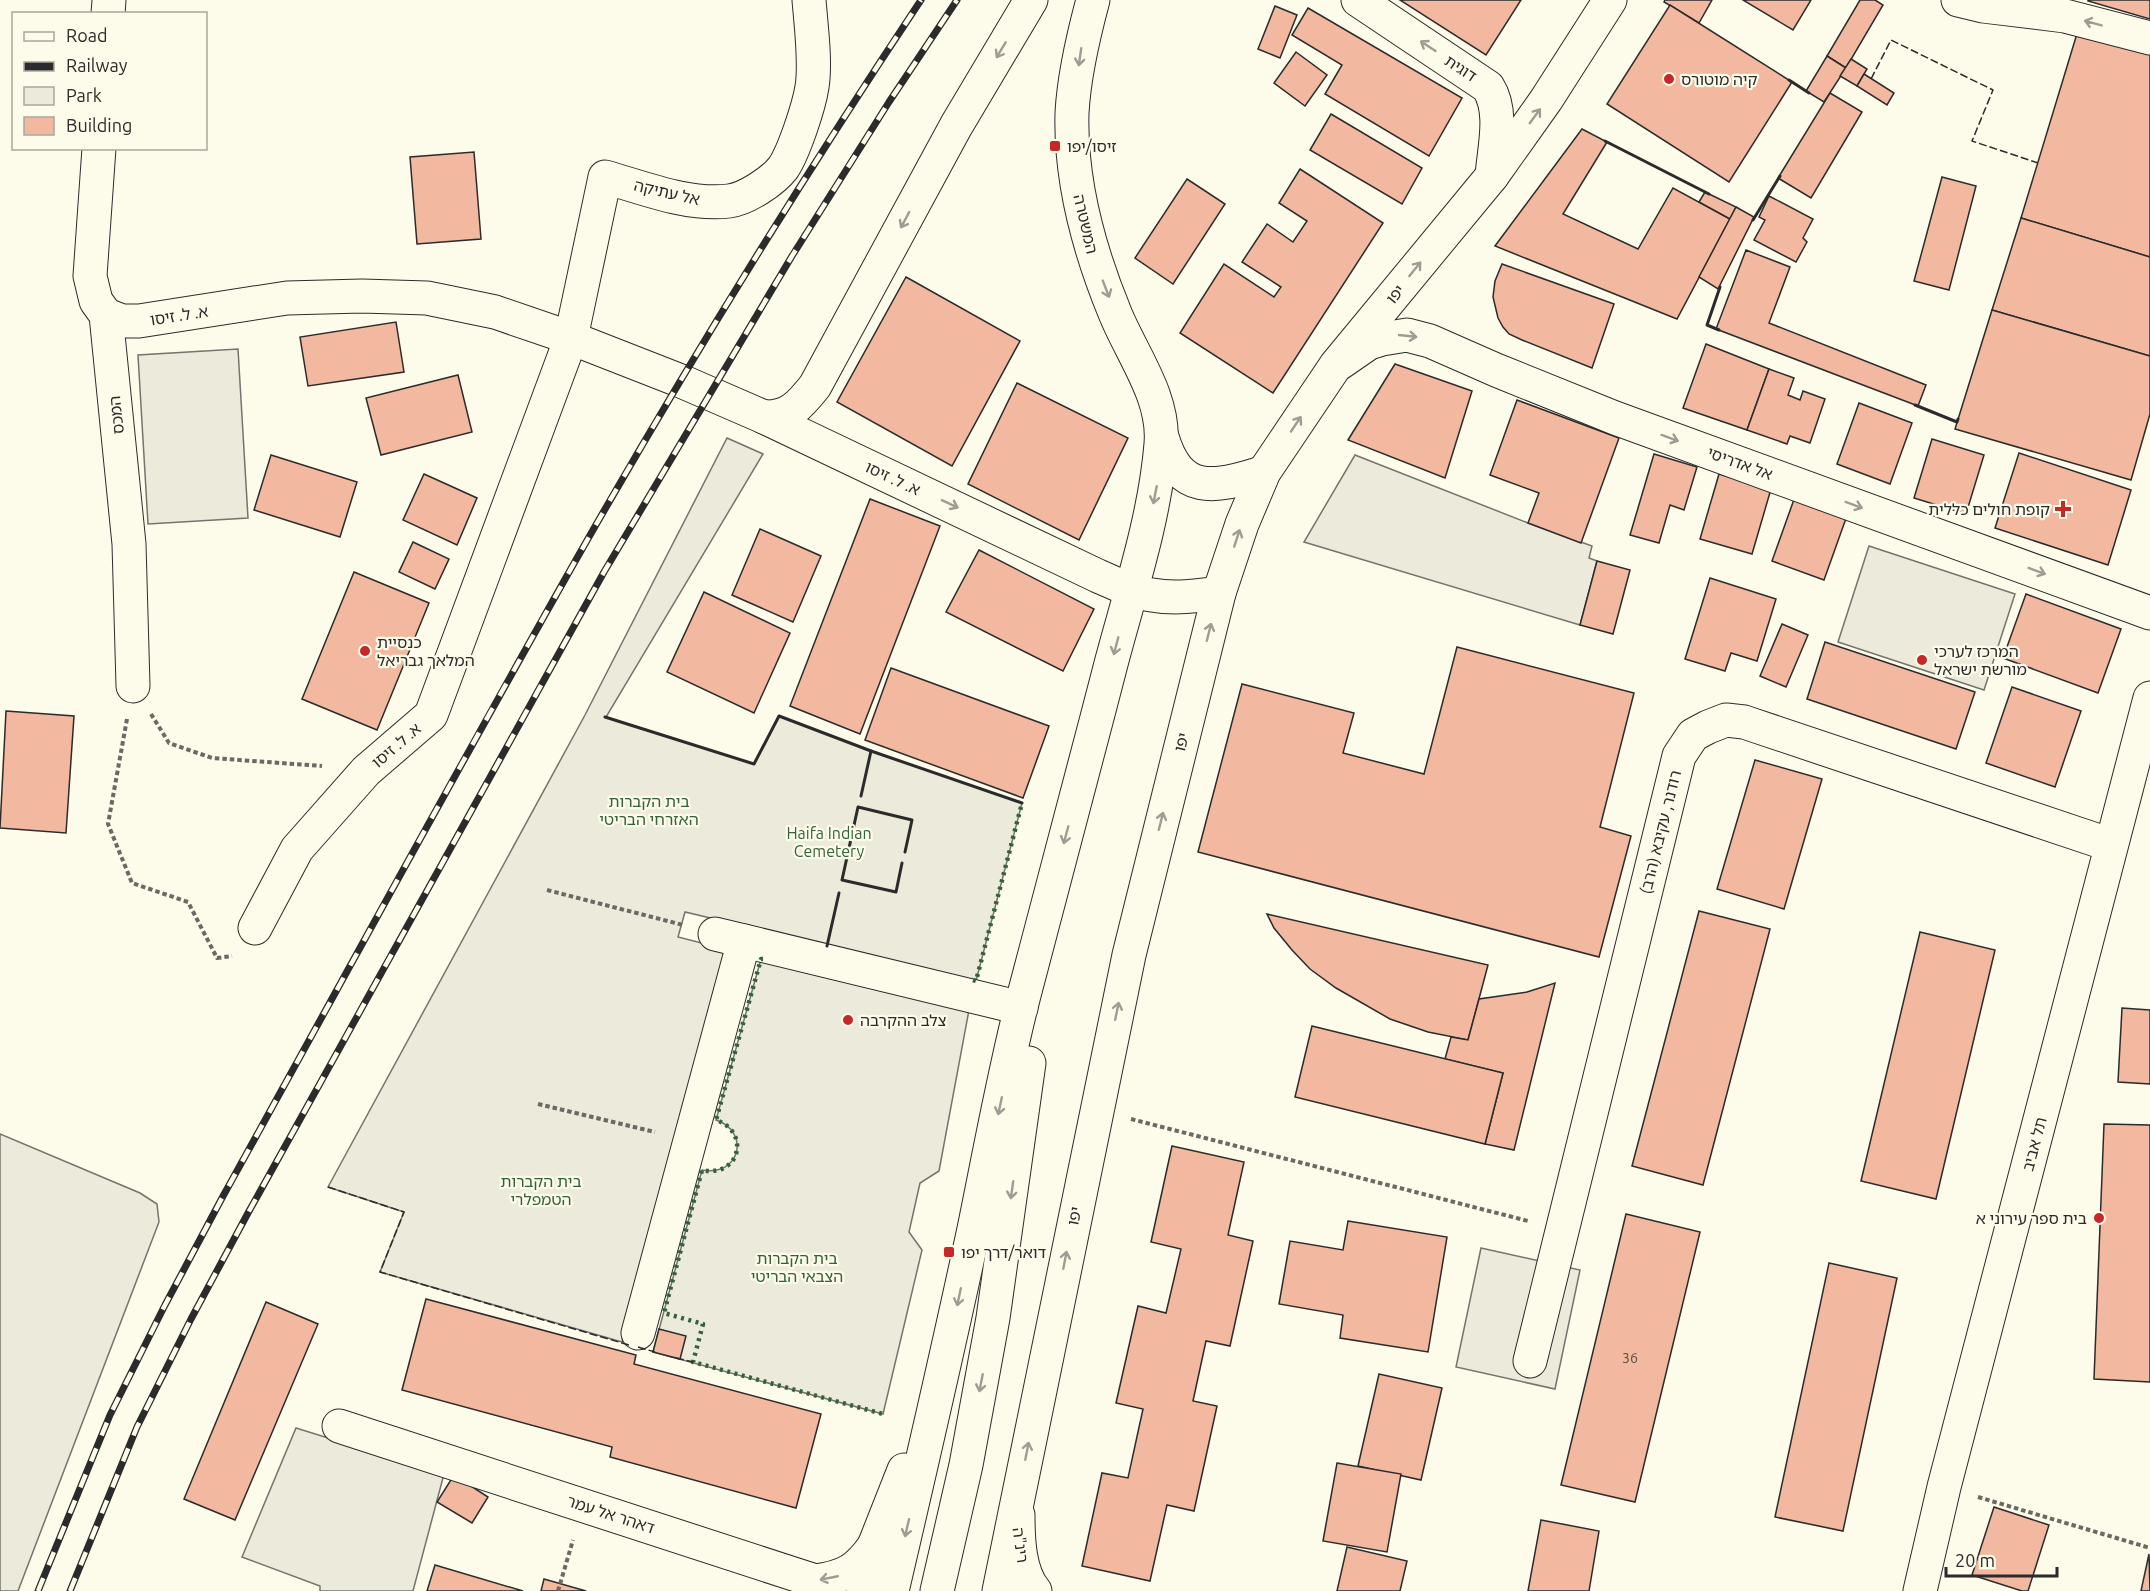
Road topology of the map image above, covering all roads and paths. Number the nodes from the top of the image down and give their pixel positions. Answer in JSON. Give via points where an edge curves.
{"nodes":[{"id":1,"x":809,"y":0,"type":"edge"},
{"id":2,"x":1030,"y":0,"type":"edge"},
{"id":3,"x":1093,"y":0,"type":"edge"},
{"id":4,"x":1359,"y":0,"type":"edge"},
{"id":5,"x":1610,"y":0,"type":"edge"},
{"id":6,"x":1958,"y":0,"type":"edge"},
{"id":7,"x":2150,"y":38,"type":"edge"},
{"id":8,"x":99,"y":150,"type":"edge"},
{"id":9,"x":1492,"y":176,"type":"junction"},
{"id":10,"x":106,"y":315,"type":"junction"},
{"id":11,"x":571,"y":338,"type":"junction"},
{"id":12,"x":1336,"y":365,"type":"junction"},
{"id":13,"x":815,"y":386,"type":"junction"},
{"id":14,"x":764,"y":417,"type":"junction"},
{"id":15,"x":1162,"y":437,"type":"junction"},
{"id":16,"x":828,"y":447,"type":"junction"},
{"id":17,"x":1264,"y":472,"type":"junction"},
{"id":18,"x":1131,"y":590,"type":"junction"},
{"id":19,"x":1219,"y":593,"type":"junction"},
{"id":20,"x":2150,"y":613,"type":"edge"},
{"id":21,"x":133,"y":686,"type":"junction"},
{"id":22,"x":2150,"y":698,"type":"edge"},
{"id":23,"x":366,"y":771,"type":"junction"},
{"id":24,"x":2111,"y":845,"type":"junction"},
{"id":25,"x":548,"y":890,"type":"dead end"},
{"id":26,"x":255,"y":928,"type":"joint"},
{"id":27,"x":730,"y":937,"type":"junction"},
{"id":28,"x":1021,"y":1008,"type":"junction"},
{"id":29,"x":538,"y":1104,"type":"dead end"},
{"id":30,"x":1095,"y":1110,"type":"junction"},
{"id":31,"x":690,"y":1141,"type":"junction"},
{"id":32,"x":1562,"y":1228,"type":"junction"},
{"id":33,"x":638,"y":1333,"type":"dead end"},
{"id":34,"x":1530,"y":1361,"type":"dead end"},
{"id":35,"x":940,"y":1389,"type":"junction"},
{"id":36,"x":339,"y":1425,"type":"dead end"},
{"id":37,"x":1944,"y":1487,"type":"junction"},
{"id":38,"x":1018,"y":1496,"type":"junction"},
{"id":39,"x":584,"y":1505,"type":"junction"},
{"id":40,"x":874,"y":1546,"type":"junction"},
{"id":41,"x":2150,"y":1548,"type":"edge"},
{"id":42,"x":770,"y":1579,"type":"edge"},
{"id":43,"x":558,"y":1591,"type":"edge"},
{"id":44,"x":863,"y":1591,"type":"edge"},
{"id":45,"x":892,"y":1591,"type":"edge"},
{"id":46,"x":937,"y":1591,"type":"edge"},
{"id":47,"x":999,"y":1591,"type":"edge"},
{"id":48,"x":1035,"y":1591,"type":"edge"},
{"id":49,"x":1920,"y":1591,"type":"edge"}],
"edges":[{"from":1,"to":11,"type":"main road","name":"אל עתיקה","via":[[812,86],[802,123],[782,168],[759,189],[732,201],[672,196],[605,177]]},
{"from":2,"to":13,"type":"main road","one_way":true,"via":[[956,126]]},
{"from":3,"to":15,"type":"main road","name":"המשטרה","one_way":true,"via":[[1081,46],[1072,111],[1074,164],[1096,265],[1157,405]]},
{"from":9,"to":4,"type":"main road","name":"דוגית","one_way":true,"via":[[1497,114],[1496,101],[1488,87]]},
{"from":9,"to":5,"type":"main road","name":"יפו","one_way":true},
{"from":7,"to":6,"type":"main road","one_way":true,"via":[[2065,16]]},
{"from":8,"to":10,"type":"main road","name":"המכס","via":[[90,276],[96,301]]},
{"from":12,"to":9,"type":"main road","name":"יפו","one_way":true},
{"from":10,"to":11,"type":"main road","name":"א. ל. זיסו","via":[[122,321],[139,321],[287,298],[428,298],[495,312]]},
{"from":10,"to":21,"type":"main road","name":"המכס","via":[[129,544]]},
{"from":11,"to":14,"type":"main road","name":"א. ל. זיסו"},
{"from":11,"to":23,"type":"main road","name":"א. ל. זיסו","via":[[431,715]]},
{"from":17,"to":12,"type":"main road","name":"יפו","one_way":true},
{"from":12,"to":20,"type":"main road","name":"אל אדריסי","one_way":true,"via":[[1382,339],[1407,335],[1430,340],[1615,418]]},
{"from":13,"to":14,"type":"main road","via":[[796,409]]},
{"from":13,"to":16,"type":"main road","via":[[814,415]]},
{"from":14,"to":16,"type":"main road","name":"א. ל. זיסו"},
{"from":15,"to":17,"type":"main road","via":[[1178,471],[1197,482],[1219,482]]},
{"from":15,"to":18,"type":"main road","one_way":true,"via":[[1153,504]]},
{"from":16,"to":18,"type":"main road","name":"א. ל. זיסו","one_way":true},
{"from":19,"to":17,"type":"main road","name":"יפו","one_way":true},
{"from":18,"to":19,"type":"main road","name":"א. ל. זיסו","via":[[1187,597]]},
{"from":18,"to":28,"type":"main road","one_way":true},
{"from":30,"to":19,"type":"main road","name":"יפו","one_way":true,"via":[[1129,955]]},
{"from":21,"to":23,"type":"path","via":[[168,743],[212,758]]},
{"from":21,"to":26,"type":"path","via":[[108,824],[132,883],[188,902],[217,958],[236,955]]},
{"from":22,"to":24,"type":"main road","name":"תל אביב"},
{"from":23,"to":26,"type":"main road","name":"א. ל. זיסו","via":[[297,849]]},
{"from":24,"to":32,"type":"main road","name":"רודנר, עקיבא (הרב)","via":[[1744,722],[1726,720],[1693,735],[1679,756]]},
{"from":24,"to":37,"type":"main road","name":"תל אביב"},
{"from":25,"to":27,"type":"path"},
{"from":27,"to":28,"type":"main road"},
{"from":27,"to":31,"type":"main road"},
{"from":28,"to":35,"type":"main road","one_way":true},
{"from":28,"to":46,"type":"main road","one_way":true,"via":[[1029,1060],[1006,1232],[970,1442]]},
{"from":29,"to":31,"type":"path"},
{"from":30,"to":32,"type":"path"},
{"from":38,"to":30,"type":"main road","name":"יפו","one_way":true},
{"from":31,"to":33,"type":"main road"},
{"from":32,"to":34,"type":"main road","name":"רודנר, עקיבא (הרב)"},
{"from":35,"to":40,"type":"main road"},
{"from":35,"to":45,"type":"main road","one_way":true},
{"from":36,"to":39,"type":"main road","name":"דאהר אל עמר"},
{"from":37,"to":41,"type":"path"},
{"from":37,"to":49,"type":"main road","name":"תל אביב"},
{"from":38,"to":47,"type":"main road","name":"יפו"},
{"from":38,"to":48,"type":"main road","name":"רינ\"ה","via":[[1019,1548]]},
{"from":39,"to":42,"type":"main road","name":"דאהר אל עמר"},
{"from":39,"to":43,"type":"path"},
{"from":40,"to":42,"type":"main road","name":"דאהר אל עמר","one_way":true,"via":[[855,1569],[843,1575],[815,1581]]},
{"from":40,"to":44,"type":"main road"}]}
